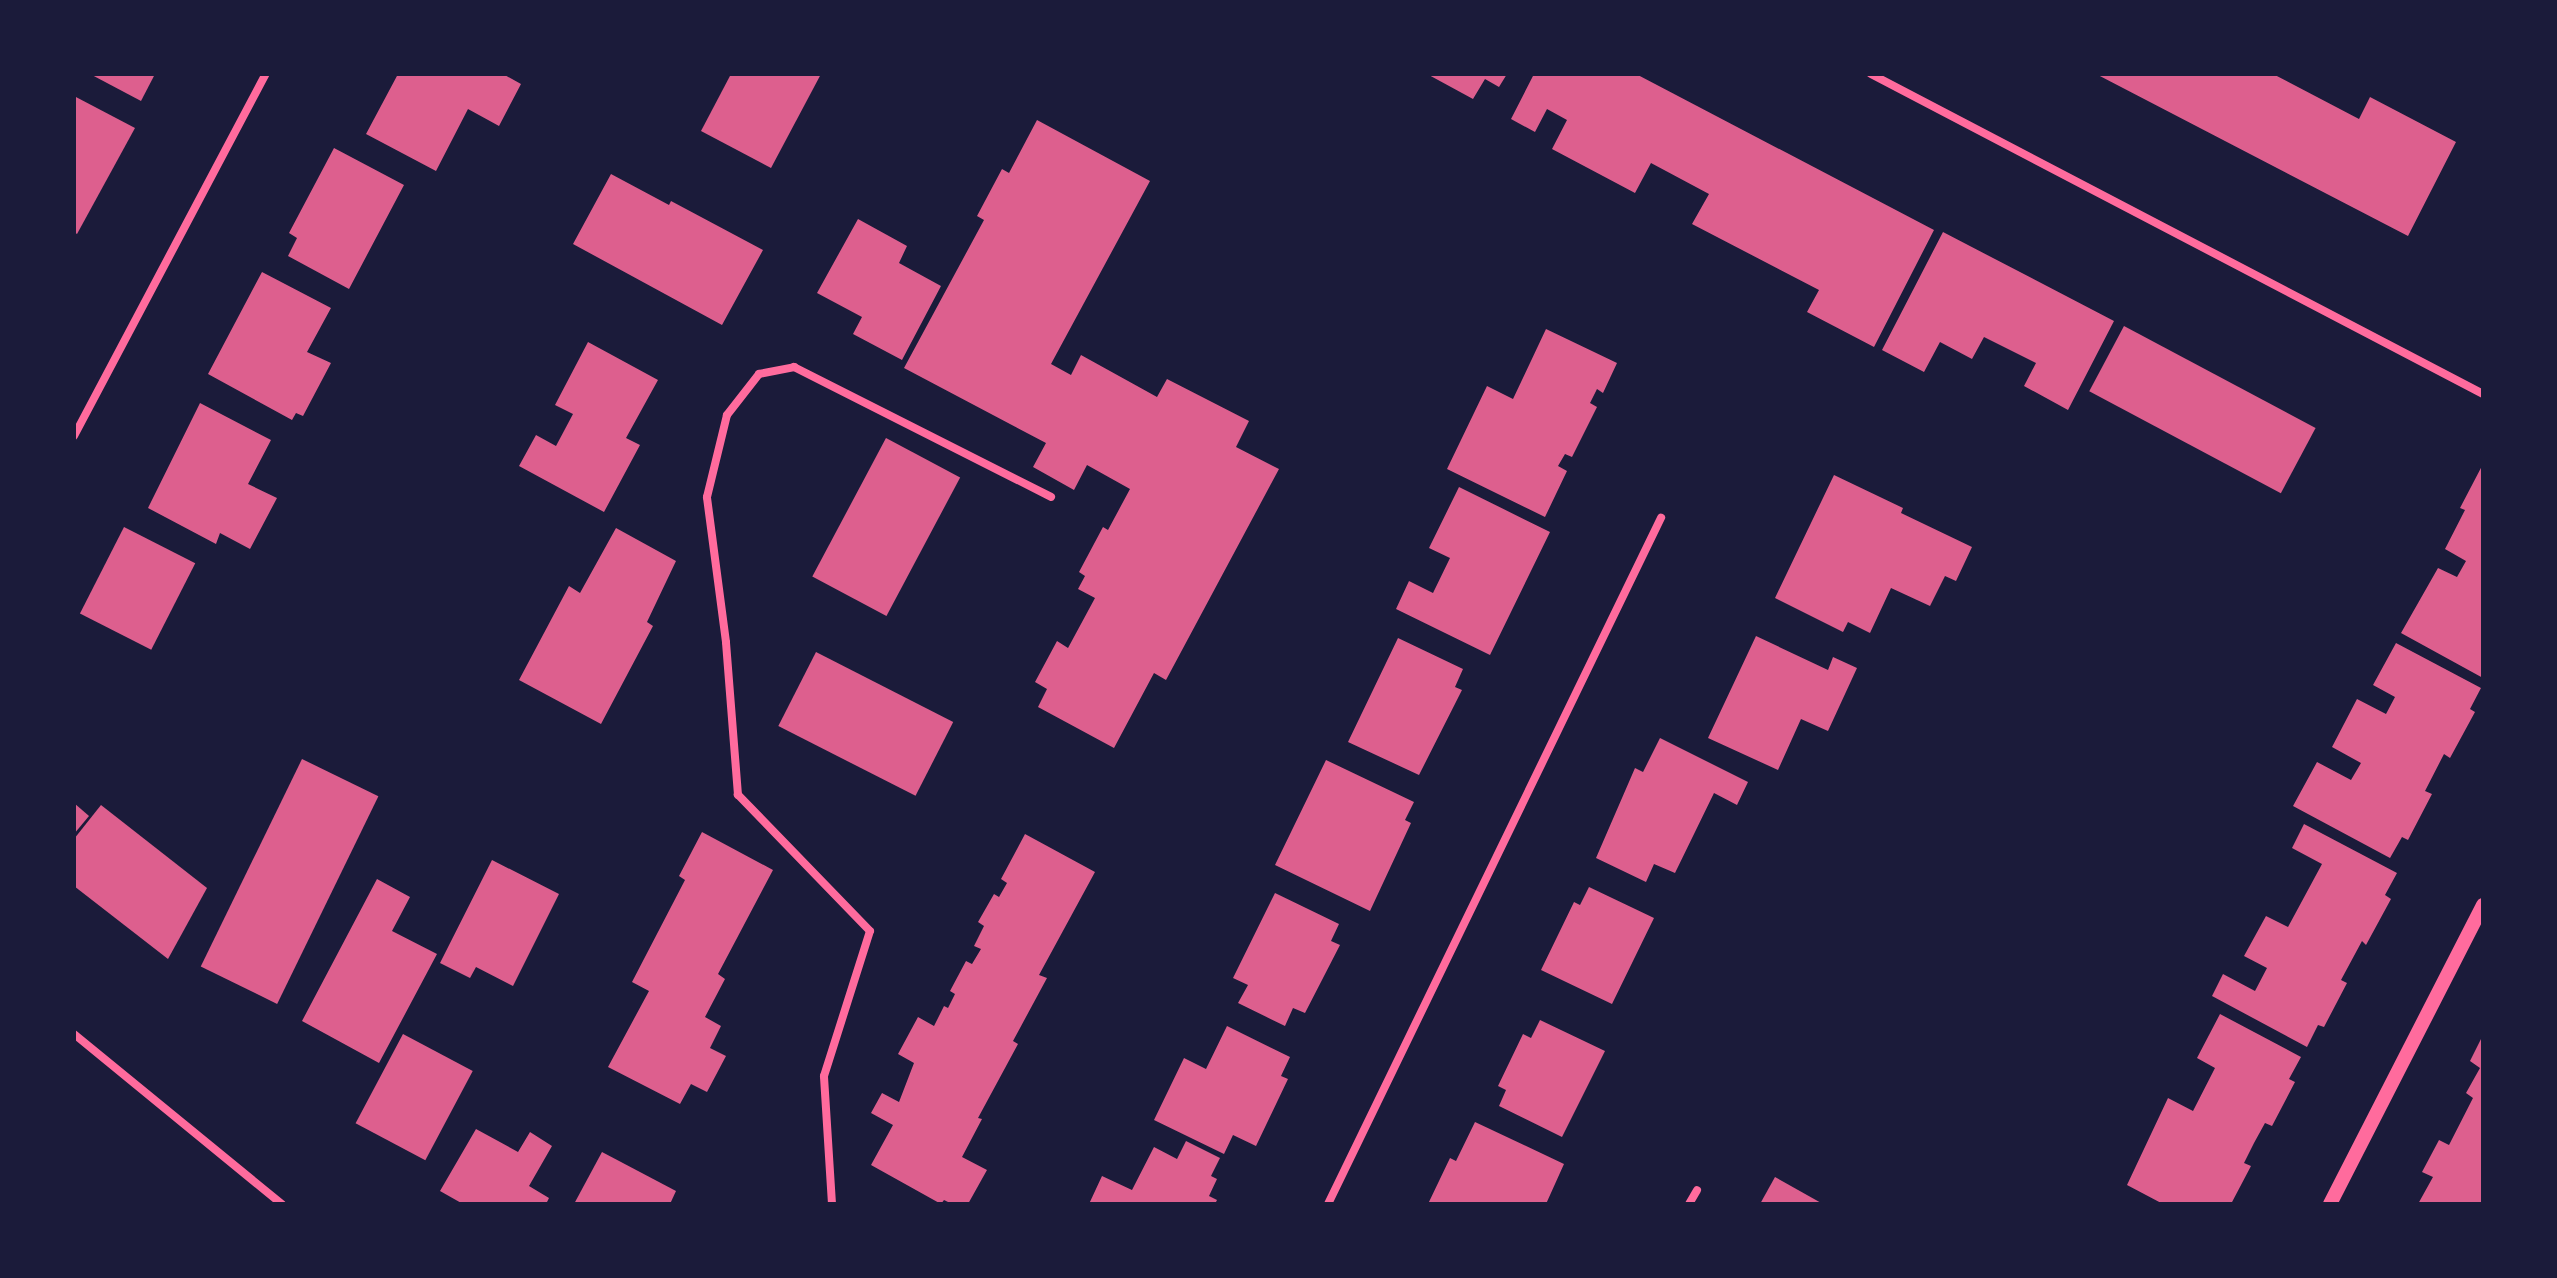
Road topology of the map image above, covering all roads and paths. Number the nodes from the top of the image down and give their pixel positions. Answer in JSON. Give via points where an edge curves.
{"nodes":[{"id":1,"x":266,"y":74,"type":"edge"},
{"id":2,"x":1871,"y":74,"type":"edge"},
{"id":3,"x":2483,"y":394,"type":"edge"},
{"id":4,"x":74,"y":436,"type":"edge"},
{"id":5,"x":1051,"y":497,"type":"dead end"},
{"id":6,"x":1661,"y":518,"type":"dead end"},
{"id":7,"x":2483,"y":905,"type":"edge"},
{"id":8,"x":74,"y":1034,"type":"edge"},
{"id":9,"x":1697,"y":1190,"type":"dead end"},
{"id":10,"x":282,"y":1204,"type":"edge"},
{"id":11,"x":832,"y":1204,"type":"edge"},
{"id":12,"x":1328,"y":1204,"type":"edge"},
{"id":13,"x":1689,"y":1204,"type":"edge"},
{"id":14,"x":2330,"y":1204,"type":"edge"}],
"edges":[{"from":1,"to":4,"type":"street"},
{"from":2,"to":3,"type":"street"},
{"from":5,"to":11,"type":"street","via":[[794,367],[759,374],[727,415],[707,497],[738,795],[870,931],[824,1076]]},
{"from":6,"to":12,"type":"street"},
{"from":7,"to":14,"type":"street"},
{"from":8,"to":10,"type":"street"},
{"from":9,"to":13,"type":"street"}]}
